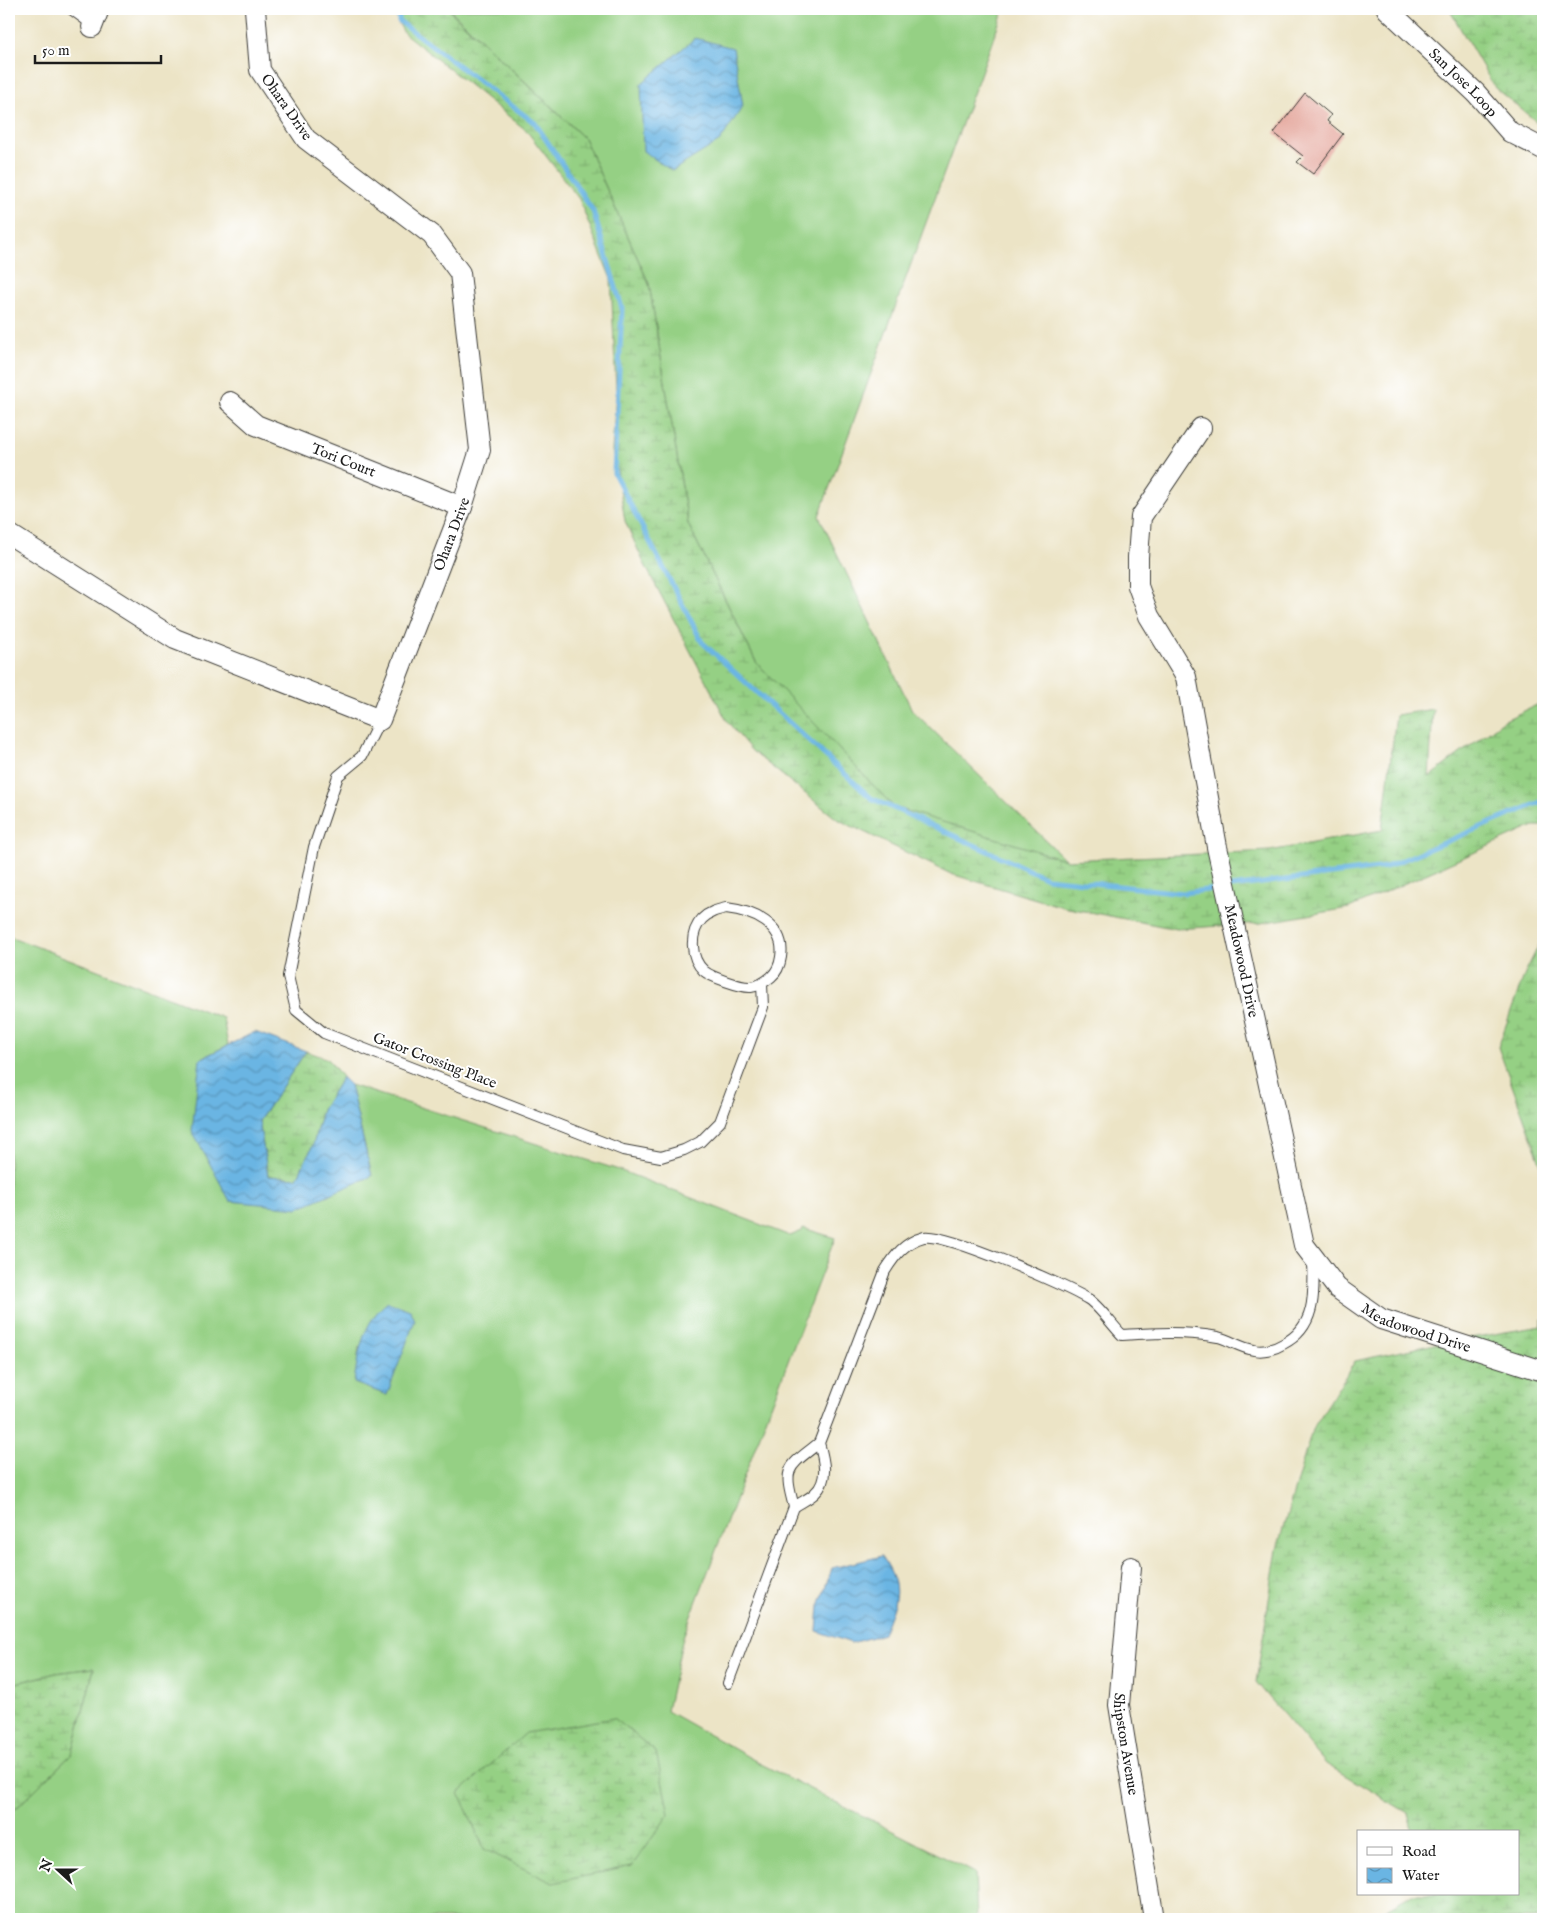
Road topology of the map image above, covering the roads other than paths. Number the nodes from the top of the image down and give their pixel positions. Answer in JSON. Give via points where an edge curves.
{"nodes":[{"id":1,"x":71,"y":9,"type":"edge"},
{"id":2,"x":255,"y":9,"type":"edge"},
{"id":3,"x":1387,"y":9,"type":"edge"},
{"id":4,"x":95,"y":20,"type":"edge"},
{"id":5,"x":1543,"y":149,"type":"edge"},
{"id":6,"x":230,"y":402,"type":"dead end"},
{"id":7,"x":1202,"y":428,"type":"dead end"},
{"id":8,"x":462,"y":507,"type":"junction"},
{"id":9,"x":9,"y":534,"type":"edge"},
{"id":10,"x":380,"y":720,"type":"junction"},
{"id":11,"x":762,"y":984,"type":"junction"},
{"id":12,"x":1313,"y":1257,"type":"junction"},
{"id":13,"x":1543,"y":1371,"type":"edge"},
{"id":14,"x":819,"y":1443,"type":"junction"},
{"id":15,"x":794,"y":1507,"type":"junction"},
{"id":16,"x":1131,"y":1567,"type":"dead end"},
{"id":17,"x":728,"y":1683,"type":"dead end"},
{"id":18,"x":1154,"y":1919,"type":"edge"}],
"edges":[{"from":1,"to":4,"type":"lane"},
{"from":2,"to":8,"type":"street","name":"Ohara Drive","via":[[260,70],[306,139],[432,235],[460,273],[480,450]]},
{"from":3,"to":5,"type":"street","name":"San Jose Loop","via":[[1476,93],[1510,132]]},
{"from":6,"to":8,"type":"street","name":"Tori Court","via":[[256,425]]},
{"from":7,"to":12,"type":"street","name":"Meadowood Drive","via":[[1141,517],[1138,586],[1149,616],[1186,677],[1242,962],[1304,1245]]},
{"from":8,"to":10,"type":"street","name":"Ohara Drive"},
{"from":9,"to":10,"type":"street","via":[[175,639]]},
{"from":10,"to":11,"type":"lane","name":"Gator Crossing Place","via":[[362,756],[338,776],[314,847],[288,976],[296,1010],[324,1033],[623,1150],[661,1157],[700,1142],[720,1122],[763,1007]]},
{"from":11,"to":11,"type":"lane","via":[[777,969],[782,949],[779,935],[770,924],[740,910],[726,908],[713,911],[701,920],[694,932],[692,946],[704,971],[716,978],[749,987]]},
{"from":12,"to":13,"type":"street","name":"Meadowood Drive","via":[[1337,1288],[1381,1319]]},
{"from":12,"to":14,"type":"lane","via":[[1314,1295],[1306,1324],[1291,1341],[1275,1348],[1254,1351],[1219,1338],[1190,1334],[1122,1335],[1090,1300],[1056,1283],[956,1243],[926,1237],[905,1244],[885,1271]]},
{"from":14,"to":15,"type":"lane","via":[[823,1458],[822,1484],[814,1494]]},
{"from":14,"to":15,"type":"lane","via":[[789,1469]]},
{"from":15,"to":17,"type":"lane"},
{"from":16,"to":18,"type":"street","name":"Shipston Avenue","via":[[1119,1705]]}]}
